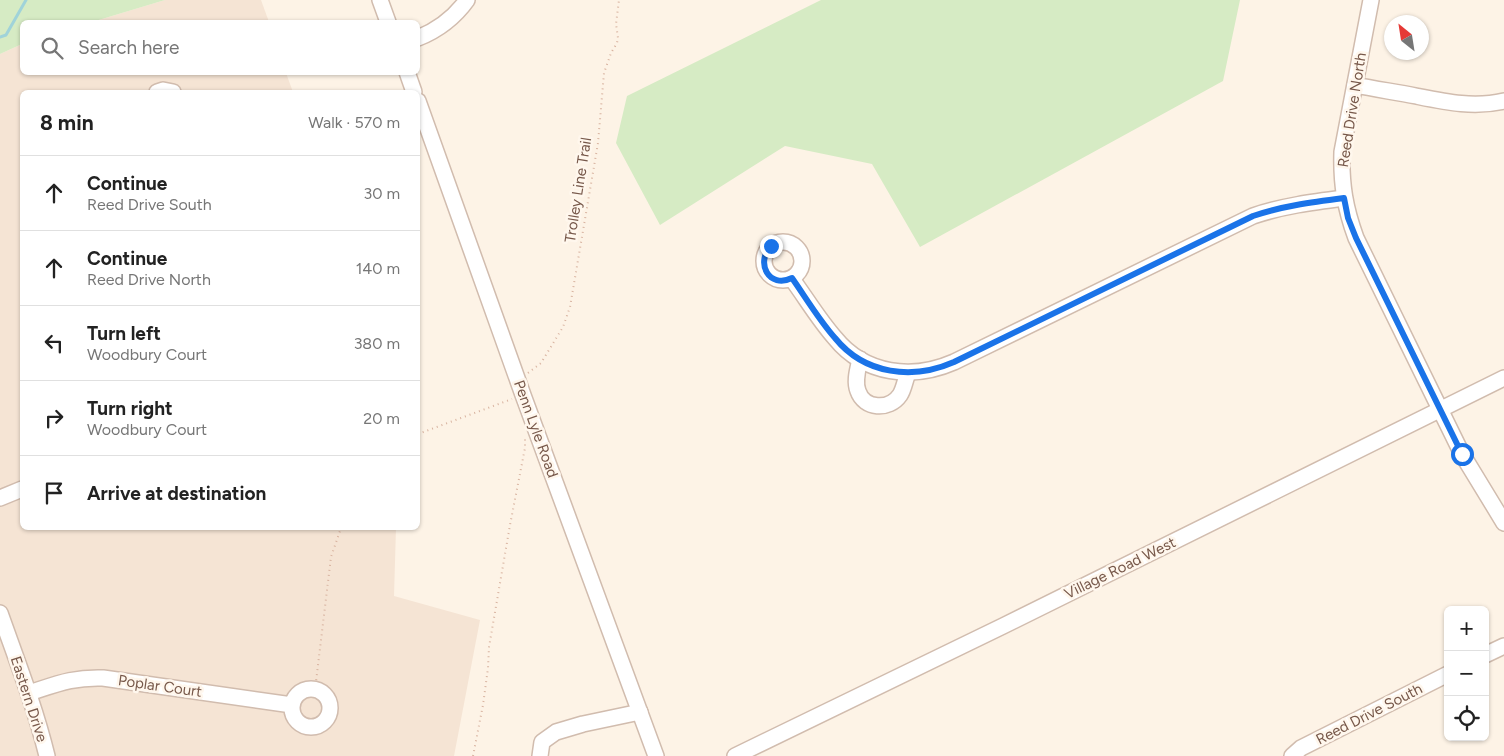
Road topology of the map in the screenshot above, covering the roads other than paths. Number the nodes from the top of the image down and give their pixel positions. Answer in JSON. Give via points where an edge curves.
{"nodes":[{"id":1,"x":380,"y":0,"type":"edge"},
{"id":2,"x":467,"y":0,"type":"edge"},
{"id":3,"x":1371,"y":0,"type":"edge"},
{"id":4,"x":387,"y":20,"type":"edge"},
{"id":5,"x":420,"y":37,"type":"edge"},
{"id":6,"x":408,"y":75,"type":"edge"},
{"id":7,"x":1354,"y":85,"type":"junction"},
{"id":8,"x":413,"y":90,"type":"edge"},
{"id":9,"x":1504,"y":101,"type":"edge"},
{"id":10,"x":420,"y":107,"type":"edge"},
{"id":11,"x":1344,"y":198,"type":"junction"},
{"id":12,"x":792,"y":278,"type":"dead end"},
{"id":13,"x":860,"y":359,"type":"junction"},
{"id":14,"x":908,"y":373,"type":"junction"},
{"id":15,"x":1504,"y":378,"type":"edge"},
{"id":16,"x":1440,"y":409,"type":"junction"},
{"id":17,"x":20,"y":490,"type":"edge"},
{"id":18,"x":0,"y":498,"type":"edge"},
{"id":19,"x":1504,"y":523,"type":"edge"},
{"id":20,"x":0,"y":613,"type":"edge"},
{"id":21,"x":1504,"y":646,"type":"edge"},
{"id":22,"x":1489,"y":653,"type":"edge"},
{"id":23,"x":1444,"y":676,"type":"edge"},
{"id":24,"x":29,"y":693,"type":"junction"},
{"id":25,"x":292,"y":704,"type":"junction"},
{"id":26,"x":640,"y":712,"type":"junction"},
{"id":27,"x":47,"y":756,"type":"edge"},
{"id":28,"x":540,"y":756,"type":"edge"},
{"id":29,"x":656,"y":756,"type":"edge"},
{"id":30,"x":735,"y":756,"type":"edge"},
{"id":31,"x":1292,"y":756,"type":"edge"}],
"edges":[{"from":1,"to":4,"type":"street"},
{"from":2,"to":5,"type":"street","via":[[442,26]]},
{"from":3,"to":7,"type":"street","name":"Reed Drive North"},
{"from":6,"to":8,"type":"street"},
{"from":7,"to":9,"type":"street","via":[[1454,104]]},
{"from":7,"to":11,"type":"street","name":"Reed Drive North","via":[[1342,152]]},
{"from":10,"to":26,"type":"street","name":"Penn Lyle Road"},
{"from":11,"to":14,"type":"street","via":[[1288,206],[1253,216],[942,368]]},
{"from":11,"to":16,"type":"street","name":"Reed Drive North","via":[[1356,238]]},
{"from":12,"to":13,"type":"street","via":[[835,339]]},
{"from":13,"to":14,"type":"street","via":[[891,371]]},
{"from":13,"to":14,"type":"street","via":[[856,384],[858,392],[870,404],[886,406],[893,402],[899,397]]},
{"from":15,"to":16,"type":"street","name":"Village Road West"},
{"from":16,"to":19,"type":"street","via":[[1462,454]]},
{"from":16,"to":30,"type":"street","name":"Village Road West"},
{"from":17,"to":18,"type":"street"},
{"from":20,"to":24,"type":"street","name":"Eastern Drive"},
{"from":21,"to":22,"type":"street"},
{"from":23,"to":31,"type":"street","name":"Reed Drive South","via":[[1301,748]]},
{"from":24,"to":25,"type":"street","name":"Poplar Court","via":[[70,680],[103,678]]},
{"from":24,"to":27,"type":"street","name":"Eastern Drive"},
{"from":25,"to":25,"type":"street","via":[[294,719],[306,728],[318,727],[328,718],[330,706],[324,693],[308,689],[299,693]]},
{"from":26,"to":28,"type":"street","via":[[556,732],[542,742]]},
{"from":26,"to":29,"type":"street","name":"Penn Lyle Road"}]}
